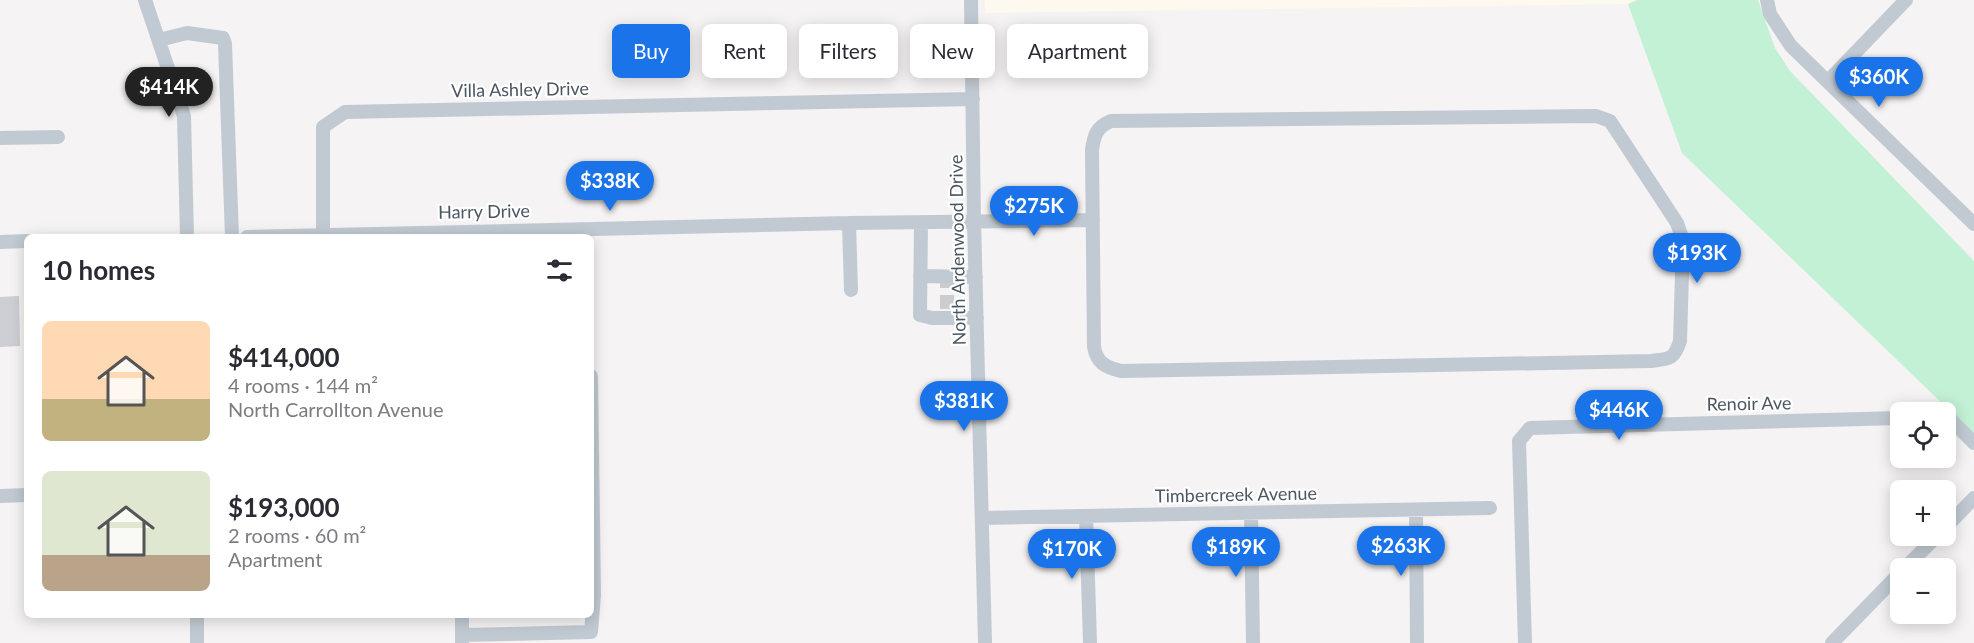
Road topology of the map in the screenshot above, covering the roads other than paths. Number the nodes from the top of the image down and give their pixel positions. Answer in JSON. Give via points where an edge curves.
{"nodes":[{"id":1,"x":145,"y":0,"type":"edge"},
{"id":2,"x":971,"y":0,"type":"edge"},
{"id":3,"x":1767,"y":0,"type":"edge"},
{"id":4,"x":1906,"y":0,"type":"edge"},
{"id":5,"x":159,"y":39,"type":"junction"},
{"id":6,"x":1828,"y":81,"type":"junction"},
{"id":7,"x":973,"y":99,"type":"junction"},
{"id":8,"x":58,"y":137,"type":"dead end"},
{"id":9,"x":0,"y":138,"type":"edge"},
{"id":10,"x":1093,"y":220,"type":"junction"},
{"id":11,"x":974,"y":221,"type":"junction"},
{"id":12,"x":921,"y":222,"type":"junction"},
{"id":13,"x":849,"y":223,"type":"junction"},
{"id":14,"x":1974,"y":224,"type":"edge"},
{"id":15,"x":187,"y":234,"type":"edge"},
{"id":16,"x":232,"y":234,"type":"edge"},
{"id":17,"x":323,"y":234,"type":"edge"},
{"id":18,"x":414,"y":234,"type":"edge"},
{"id":19,"x":456,"y":234,"type":"edge"},
{"id":20,"x":24,"y":241,"type":"edge"},
{"id":21,"x":0,"y":242,"type":"edge"},
{"id":22,"x":920,"y":276,"type":"junction"},
{"id":23,"x":976,"y":277,"type":"junction"},
{"id":24,"x":851,"y":290,"type":"dead end"},
{"id":25,"x":977,"y":318,"type":"junction"},
{"id":26,"x":1890,"y":418,"type":"edge"},
{"id":27,"x":1956,"y":425,"type":"edge"},
{"id":28,"x":1974,"y":443,"type":"edge"},
{"id":29,"x":24,"y":495,"type":"edge"},
{"id":30,"x":0,"y":496,"type":"edge"},
{"id":31,"x":1974,"y":498,"type":"edge"},
{"id":32,"x":1490,"y":508,"type":"dead end"},
{"id":33,"x":1416,"y":510,"type":"junction"},
{"id":34,"x":1251,"y":513,"type":"junction"},
{"id":35,"x":1086,"y":516,"type":"junction"},
{"id":36,"x":1956,"y":517,"type":"edge"},
{"id":37,"x":982,"y":518,"type":"junction"},
{"id":38,"x":1927,"y":546,"type":"edge"},
{"id":39,"x":1915,"y":558,"type":"edge"},
{"id":40,"x":1890,"y":583,"type":"edge"},
{"id":41,"x":196,"y":618,"type":"edge"},
{"id":42,"x":462,"y":618,"type":"edge"},
{"id":43,"x":592,"y":618,"type":"edge"},
{"id":44,"x":462,"y":639,"type":"edge"},
{"id":45,"x":197,"y":643,"type":"edge"},
{"id":46,"x":985,"y":643,"type":"edge"},
{"id":47,"x":1090,"y":643,"type":"edge"},
{"id":48,"x":1253,"y":643,"type":"edge"},
{"id":49,"x":1418,"y":643,"type":"edge"},
{"id":50,"x":1525,"y":643,"type":"edge"},
{"id":51,"x":1832,"y":643,"type":"edge"}],
"edges":[{"from":1,"to":5,"type":"street"},
{"from":2,"to":7,"type":"street","name":"North Ardenwood Drive"},
{"from":3,"to":6,"type":"street","via":[[1770,14],[1791,46]]},
{"from":4,"to":6,"type":"street"},
{"from":5,"to":15,"type":"street","via":[[184,116]]},
{"from":5,"to":16,"type":"street","via":[[187,33],[223,38]]},
{"from":6,"to":14,"type":"street"},
{"from":7,"to":11,"type":"street","name":"North Ardenwood Drive"},
{"from":7,"to":17,"type":"street","name":"Villa Ashley Drive","via":[[345,112],[323,127]]},
{"from":8,"to":9,"type":"street"},
{"from":10,"to":10,"type":"street","via":[[1094,347],[1101,364],[1120,371],[1651,361],[1668,359],[1676,353],[1680,341],[1683,240],[1677,223],[1610,121],[1596,116],[1111,121],[1095,132]]},
{"from":10,"to":11,"type":"street","name":"Harry Drive"},
{"from":11,"to":12,"type":"street","name":"Harry Drive"},
{"from":11,"to":23,"type":"street","name":"North Ardenwood Drive"},
{"from":12,"to":13,"type":"street","name":"Harry Drive"},
{"from":12,"to":22,"type":"street"},
{"from":13,"to":19,"type":"street","name":"Harry Drive"},
{"from":13,"to":24,"type":"street"},
{"from":18,"to":19,"type":"street","name":"Harry Drive"},
{"from":20,"to":21,"type":"street"},
{"from":22,"to":23,"type":"street"},
{"from":22,"to":25,"type":"street","via":[[920,315],[943,313]]},
{"from":23,"to":25,"type":"street","name":"North Ardenwood Drive"},
{"from":25,"to":37,"type":"street","name":"North Ardenwood Drive"},
{"from":26,"to":50,"type":"street","name":"Renoir Ave","via":[[1530,428],[1519,441]]},
{"from":27,"to":28,"type":"street"},
{"from":29,"to":30,"type":"street"},
{"from":31,"to":36,"type":"street"},
{"from":32,"to":33,"type":"street","name":"Timbercreek Avenue"},
{"from":33,"to":34,"type":"street","name":"Timbercreek Avenue"},
{"from":33,"to":49,"type":"street"},
{"from":34,"to":35,"type":"street","name":"Timbercreek Avenue"},
{"from":34,"to":48,"type":"street"},
{"from":35,"to":37,"type":"street","name":"Timbercreek Avenue"},
{"from":35,"to":47,"type":"street"},
{"from":37,"to":46,"type":"street","name":"North Ardenwood Drive"},
{"from":38,"to":39,"type":"street"},
{"from":40,"to":51,"type":"street"},
{"from":41,"to":45,"type":"street"},
{"from":42,"to":44,"type":"street"},
{"from":43,"to":44,"type":"street","via":[[591,632]]}]}
